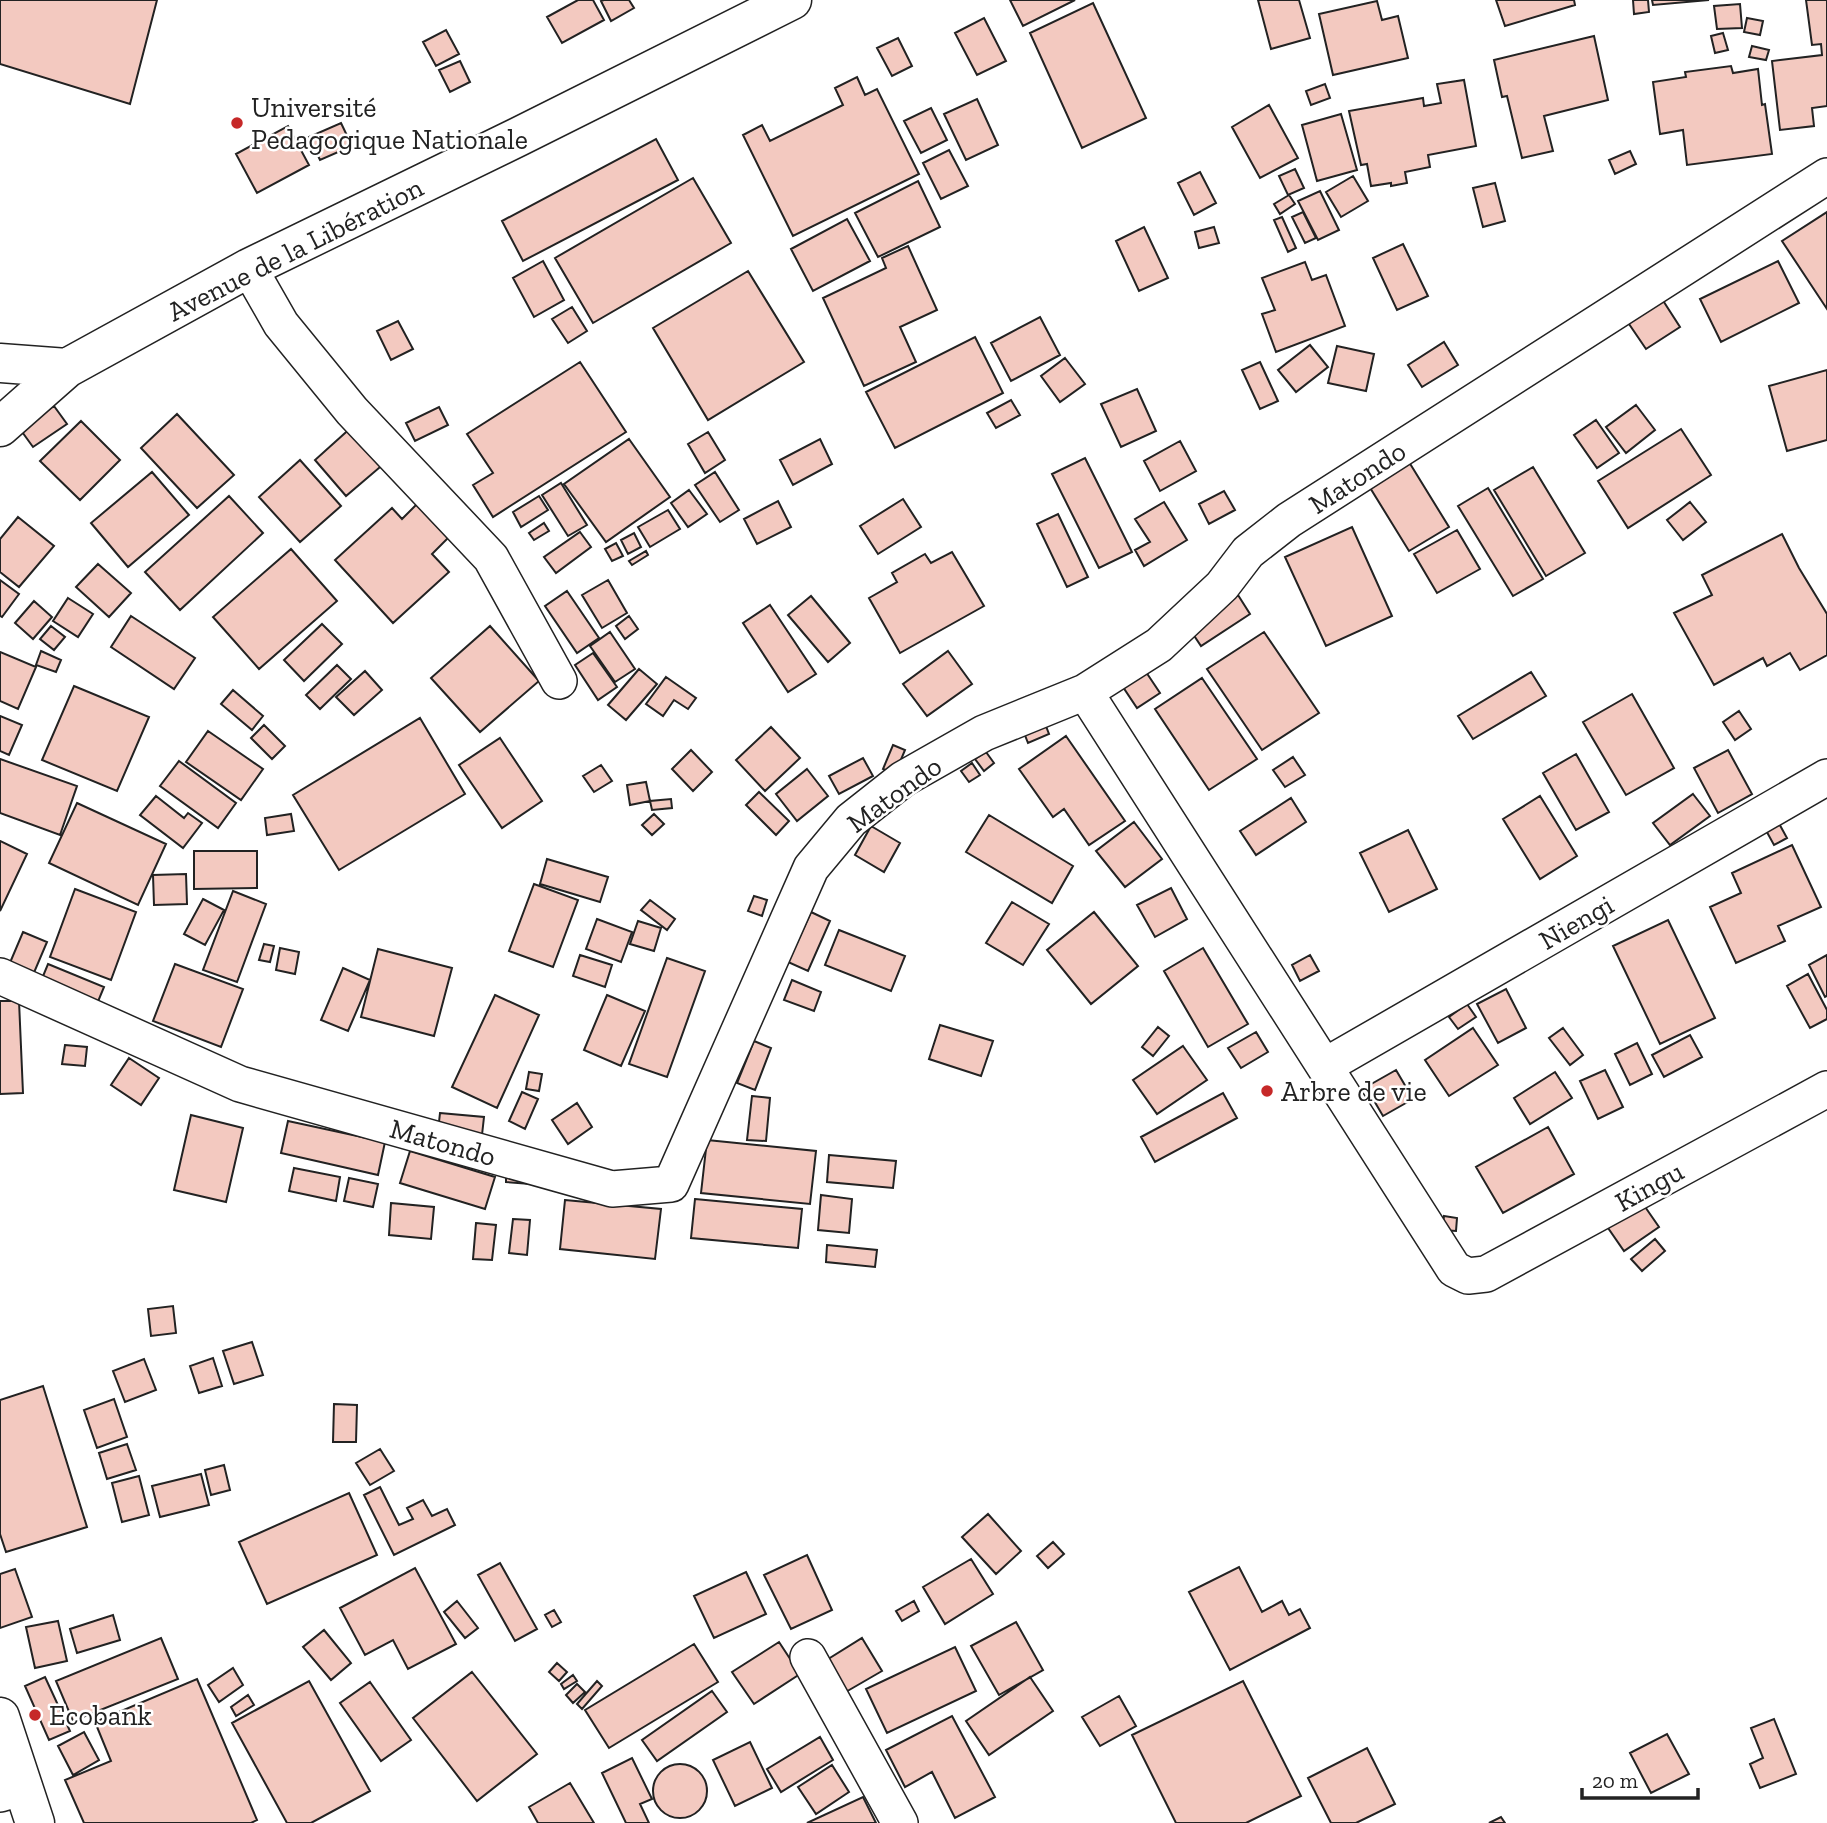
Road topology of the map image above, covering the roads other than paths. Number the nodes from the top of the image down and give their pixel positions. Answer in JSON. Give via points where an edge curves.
{"nodes":[{"id":1,"x":793,"y":0,"type":"edge"},
{"id":2,"x":1827,"y":176,"type":"edge"},
{"id":3,"x":248,"y":268,"type":"junction"},
{"id":4,"x":0,"y":363,"type":"edge"},
{"id":5,"x":67,"y":368,"type":"junction"},
{"id":6,"x":0,"y":427,"type":"edge"},
{"id":7,"x":559,"y":681,"type":"dead end"},
{"id":8,"x":1086,"y":692,"type":"junction"},
{"id":9,"x":1827,"y":777,"type":"edge"},
{"id":10,"x":0,"y":976,"type":"edge"},
{"id":11,"x":1325,"y":1066,"type":"junction"},
{"id":12,"x":1827,"y":1089,"type":"edge"},
{"id":13,"x":808,"y":1657,"type":"dead end"},
{"id":14,"x":0,"y":1717,"type":"edge"},
{"id":15,"x":12,"y":1791,"type":"edge"},
{"id":16,"x":35,"y":1823,"type":"edge"},
{"id":17,"x":900,"y":1823,"type":"edge"}],
"edges":[{"from":1,"to":3,"type":"highway","name":"Avenue de la Libération"},
{"from":2,"to":8,"type":"street","name":"Matondo","via":[[1289,520],[1248,552],[1222,586],[1159,645]]},
{"from":3,"to":5,"type":"highway","name":"Avenue de la Libération"},
{"from":3,"to":7,"type":"street","via":[[281,324],[352,411],[491,558]]},
{"from":4,"to":5,"type":"highway"},
{"from":5,"to":6,"type":"highway","name":"Avenue de la Libération"},
{"from":8,"to":10,"type":"street","name":"Matondo","via":[[984,733],[904,779],[851,820],[811,868],[671,1184],[612,1189],[240,1084]]},
{"from":8,"to":11,"type":"street"},
{"from":9,"to":11,"type":"street","name":"Niengi"},
{"from":11,"to":12,"type":"street","name":"Kingu","via":[[1454,1269],[1468,1276],[1486,1274]]},
{"from":13,"to":17,"type":"street"},
{"from":14,"to":15,"type":"highway"},
{"from":15,"to":16,"type":"highway"}]}
